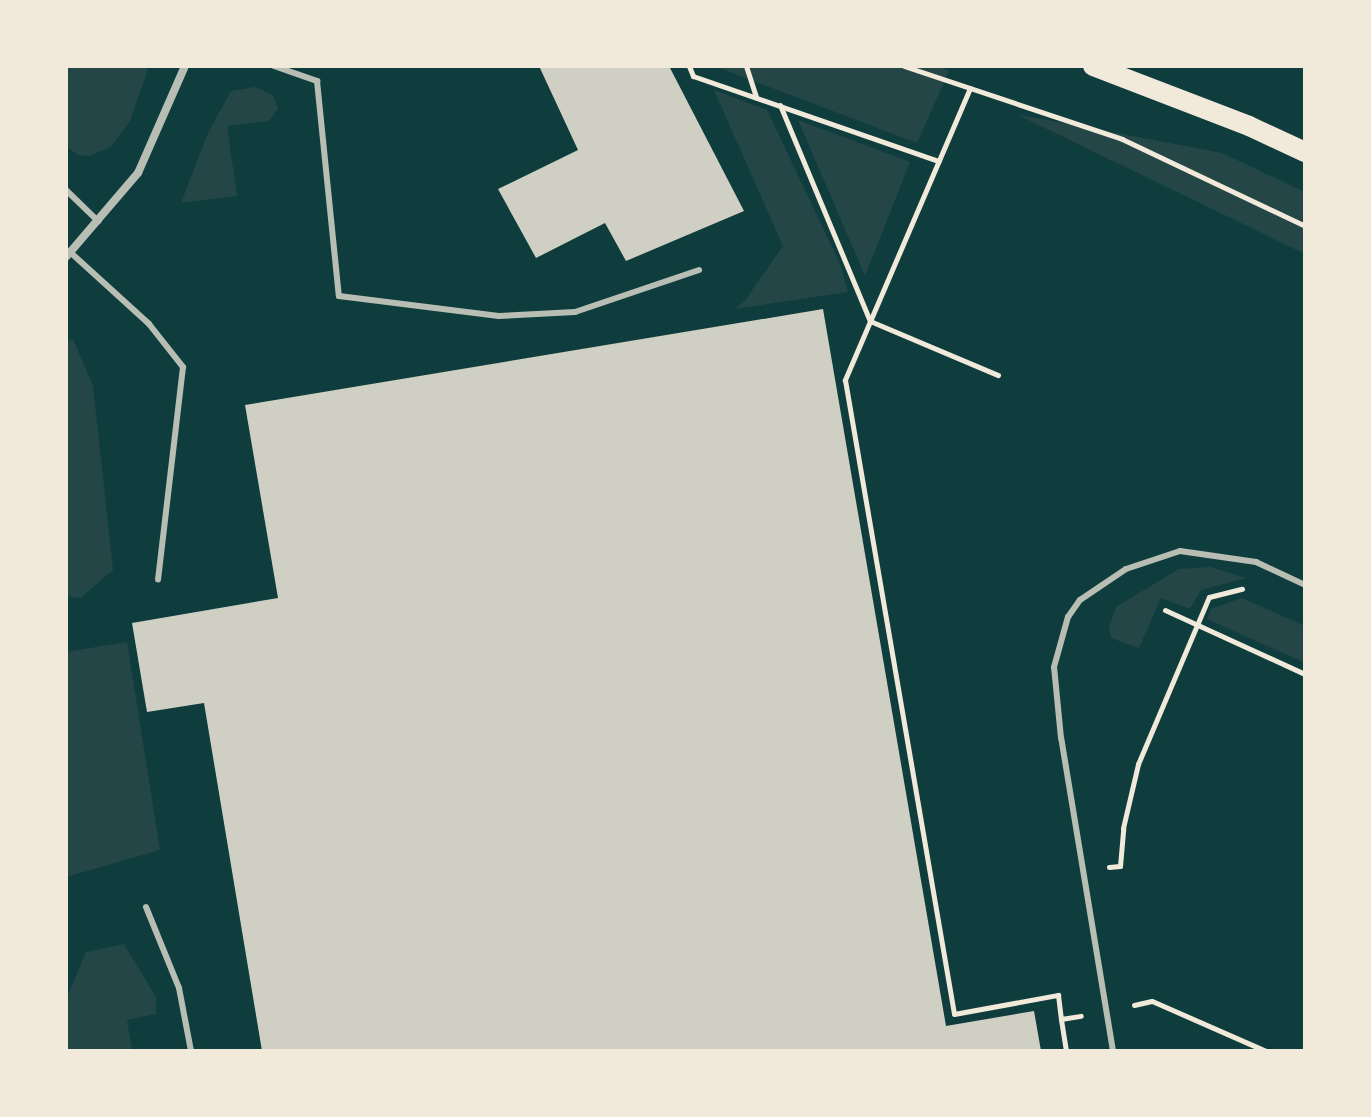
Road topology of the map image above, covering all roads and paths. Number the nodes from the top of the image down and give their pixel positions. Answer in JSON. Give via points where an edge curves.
{"nodes":[{"id":1,"x":185,"y":66,"type":"edge"},
{"id":2,"x":274,"y":66,"type":"edge"},
{"id":3,"x":689,"y":66,"type":"edge"},
{"id":4,"x":746,"y":66,"type":"edge"},
{"id":5,"x":904,"y":66,"type":"edge"},
{"id":6,"x":1093,"y":66,"type":"edge"},
{"id":7,"x":970,"y":88,"type":"junction"},
{"id":8,"x":756,"y":97,"type":"junction"},
{"id":9,"x":780,"y":105,"type":"junction"},
{"id":10,"x":1305,"y":152,"type":"edge"},
{"id":11,"x":939,"y":161,"type":"junction"},
{"id":12,"x":66,"y":190,"type":"edge"},
{"id":13,"x":98,"y":221,"type":"junction"},
{"id":14,"x":1305,"y":226,"type":"edge"},
{"id":15,"x":68,"y":254,"type":"edge"},
{"id":16,"x":699,"y":270,"type":"dead end"},
{"id":17,"x":870,"y":321,"type":"junction"},
{"id":18,"x":998,"y":375,"type":"dead end"},
{"id":19,"x":158,"y":580,"type":"dead end"},
{"id":20,"x":1305,"y":585,"type":"edge"},
{"id":21,"x":1256,"y":594,"type":"dead end"},
{"id":22,"x":1165,"y":610,"type":"dead end"},
{"id":23,"x":1197,"y":625,"type":"junction"},
{"id":24,"x":1305,"y":674,"type":"edge"},
{"id":25,"x":1083,"y":871,"type":"junction"},
{"id":26,"x":146,"y":907,"type":"dead end"},
{"id":27,"x":1105,"y":1011,"type":"junction"},
{"id":28,"x":1061,"y":1019,"type":"junction"},
{"id":29,"x":191,"y":1051,"type":"edge"},
{"id":30,"x":1066,"y":1051,"type":"edge"},
{"id":31,"x":1113,"y":1051,"type":"edge"},
{"id":32,"x":1266,"y":1051,"type":"edge"}],
"edges":[{"from":1,"to":13,"type":"street","via":[[138,173]]},
{"from":2,"to":16,"type":"lane","via":[[317,81],[339,296],[499,316],[575,312]]},
{"from":3,"to":8,"type":"path","via":[[693,76]]},
{"from":4,"to":8,"type":"path"},
{"from":5,"to":7,"type":"path"},
{"from":6,"to":10,"type":"main road"},
{"from":7,"to":11,"type":"path"},
{"from":7,"to":14,"type":"path","via":[[1122,139]]},
{"from":8,"to":9,"type":"path"},
{"from":9,"to":11,"type":"path"},
{"from":9,"to":17,"type":"path"},
{"from":11,"to":17,"type":"path"},
{"from":12,"to":13,"type":"lane"},
{"from":13,"to":15,"type":"street"},
{"from":15,"to":19,"type":"lane","via":[[149,324],[183,367]]},
{"from":17,"to":18,"type":"path"},
{"from":17,"to":28,"type":"path","via":[[845,380],[954,1014],[1058,995]]},
{"from":20,"to":25,"type":"lane","via":[[1256,562],[1180,551],[1126,569],[1080,600],[1068,617],[1054,667]]},
{"from":21,"to":23,"type":"path","via":[[1243,589],[1209,597]]},
{"from":22,"to":23,"type":"path"},
{"from":23,"to":24,"type":"path"},
{"from":23,"to":25,"type":"path","via":[[1138,764],[1120,866]]},
{"from":25,"to":27,"type":"lane"},
{"from":26,"to":29,"type":"lane","via":[[179,988]]},
{"from":27,"to":28,"type":"path"},
{"from":27,"to":31,"type":"lane"},
{"from":27,"to":32,"type":"path","via":[[1152,1001]]},
{"from":28,"to":30,"type":"path"}]}
